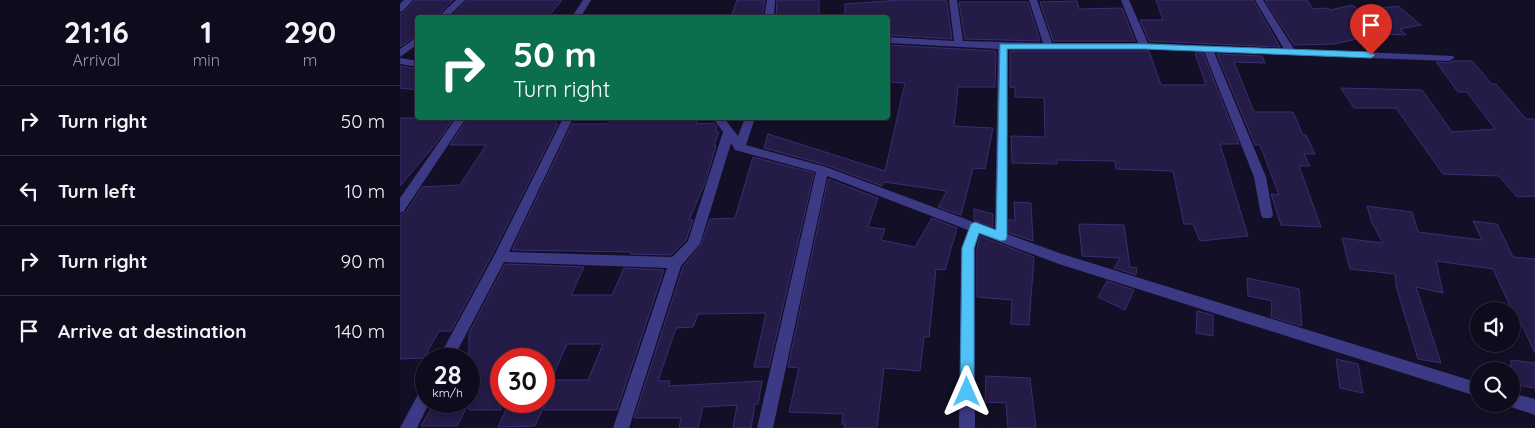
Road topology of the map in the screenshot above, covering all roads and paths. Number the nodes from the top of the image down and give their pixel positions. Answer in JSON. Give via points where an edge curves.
{"nodes":[{"id":1,"x":409,"y":0,"type":"edge"},
{"id":2,"x":461,"y":0,"type":"edge"},
{"id":3,"x":587,"y":0,"type":"edge"},
{"id":4,"x":771,"y":0,"type":"edge"},
{"id":5,"x":953,"y":0,"type":"edge"},
{"id":6,"x":1033,"y":0,"type":"edge"},
{"id":7,"x":1125,"y":0,"type":"edge"},
{"id":8,"x":1259,"y":0,"type":"edge"},
{"id":9,"x":400,"y":9,"type":"edge"},
{"id":10,"x":445,"y":15,"type":"edge"},
{"id":11,"x":577,"y":15,"type":"edge"},
{"id":12,"x":769,"y":15,"type":"edge"},
{"id":13,"x":890,"y":40,"type":"edge"},
{"id":14,"x":415,"y":41,"type":"edge"},
{"id":15,"x":959,"y":45,"type":"junction"},
{"id":16,"x":1003,"y":46,"type":"junction"},
{"id":17,"x":1144,"y":46,"type":"junction"},
{"id":18,"x":1049,"y":47,"type":"junction"},
{"id":19,"x":1208,"y":50,"type":"junction"},
{"id":20,"x":1292,"y":53,"type":"junction"},
{"id":21,"x":400,"y":54,"type":"edge"},
{"id":22,"x":1449,"y":58,"type":"dead end"},
{"id":23,"x":415,"y":64,"type":"edge"},
{"id":24,"x":402,"y":65,"type":"edge"},
{"id":25,"x":460,"y":120,"type":"edge"},
{"id":26,"x":567,"y":120,"type":"edge"},
{"id":27,"x":720,"y":120,"type":"edge"},
{"id":28,"x":749,"y":120,"type":"edge"},
{"id":29,"x":729,"y":131,"type":"junction"},
{"id":30,"x":738,"y":147,"type":"junction"},
{"id":31,"x":822,"y":170,"type":"junction"},
{"id":32,"x":400,"y":208,"type":"edge"},
{"id":33,"x":1267,"y":215,"type":"dead end"},
{"id":34,"x":975,"y":227,"type":"junction"},
{"id":35,"x":1001,"y":236,"type":"junction"},
{"id":36,"x":500,"y":257,"type":"junction"},
{"id":37,"x":675,"y":263,"type":"junction"},
{"id":38,"x":451,"y":348,"type":"edge"},
{"id":39,"x":1470,"y":387,"type":"edge"},
{"id":40,"x":1520,"y":403,"type":"edge"},
{"id":41,"x":1535,"y":407,"type":"edge"},
{"id":42,"x":416,"y":413,"type":"edge"},
{"id":43,"x":408,"y":428,"type":"edge"},
{"id":44,"x":621,"y":428,"type":"edge"},
{"id":45,"x":766,"y":428,"type":"edge"},
{"id":46,"x":967,"y":428,"type":"edge"}],
"edges":[{"from":1,"to":9,"type":"street"},
{"from":2,"to":10,"type":"street"},
{"from":3,"to":11,"type":"street"},
{"from":4,"to":12,"type":"street"},
{"from":5,"to":15,"type":"street"},
{"from":6,"to":18,"type":"street"},
{"from":7,"to":17,"type":"street"},
{"from":8,"to":20,"type":"street"},
{"from":13,"to":15,"type":"street"},
{"from":14,"to":21,"type":"street"},
{"from":15,"to":16,"type":"street"},
{"from":16,"to":18,"type":"street"},
{"from":16,"to":35,"type":"street"},
{"from":17,"to":18,"type":"street"},
{"from":17,"to":19,"type":"street"},
{"from":19,"to":20,"type":"street"},
{"from":19,"to":33,"type":"street","via":[[1260,177]]},
{"from":20,"to":22,"type":"street"},
{"from":23,"to":24,"type":"street"},
{"from":25,"to":32,"type":"street"},
{"from":26,"to":36,"type":"street"},
{"from":27,"to":29,"type":"street"},
{"from":28,"to":30,"type":"street"},
{"from":29,"to":30,"type":"street"},
{"from":29,"to":37,"type":"street","via":[[694,244]]},
{"from":30,"to":31,"type":"street"},
{"from":31,"to":34,"type":"street"},
{"from":31,"to":45,"type":"street"},
{"from":34,"to":35,"type":"street"},
{"from":34,"to":46,"type":"street","via":[[968,248]]},
{"from":35,"to":39,"type":"street","via":[[1059,259]]},
{"from":36,"to":37,"type":"street"},
{"from":36,"to":38,"type":"street"},
{"from":37,"to":44,"type":"street"},
{"from":40,"to":41,"type":"street"},
{"from":42,"to":43,"type":"street"}]}
